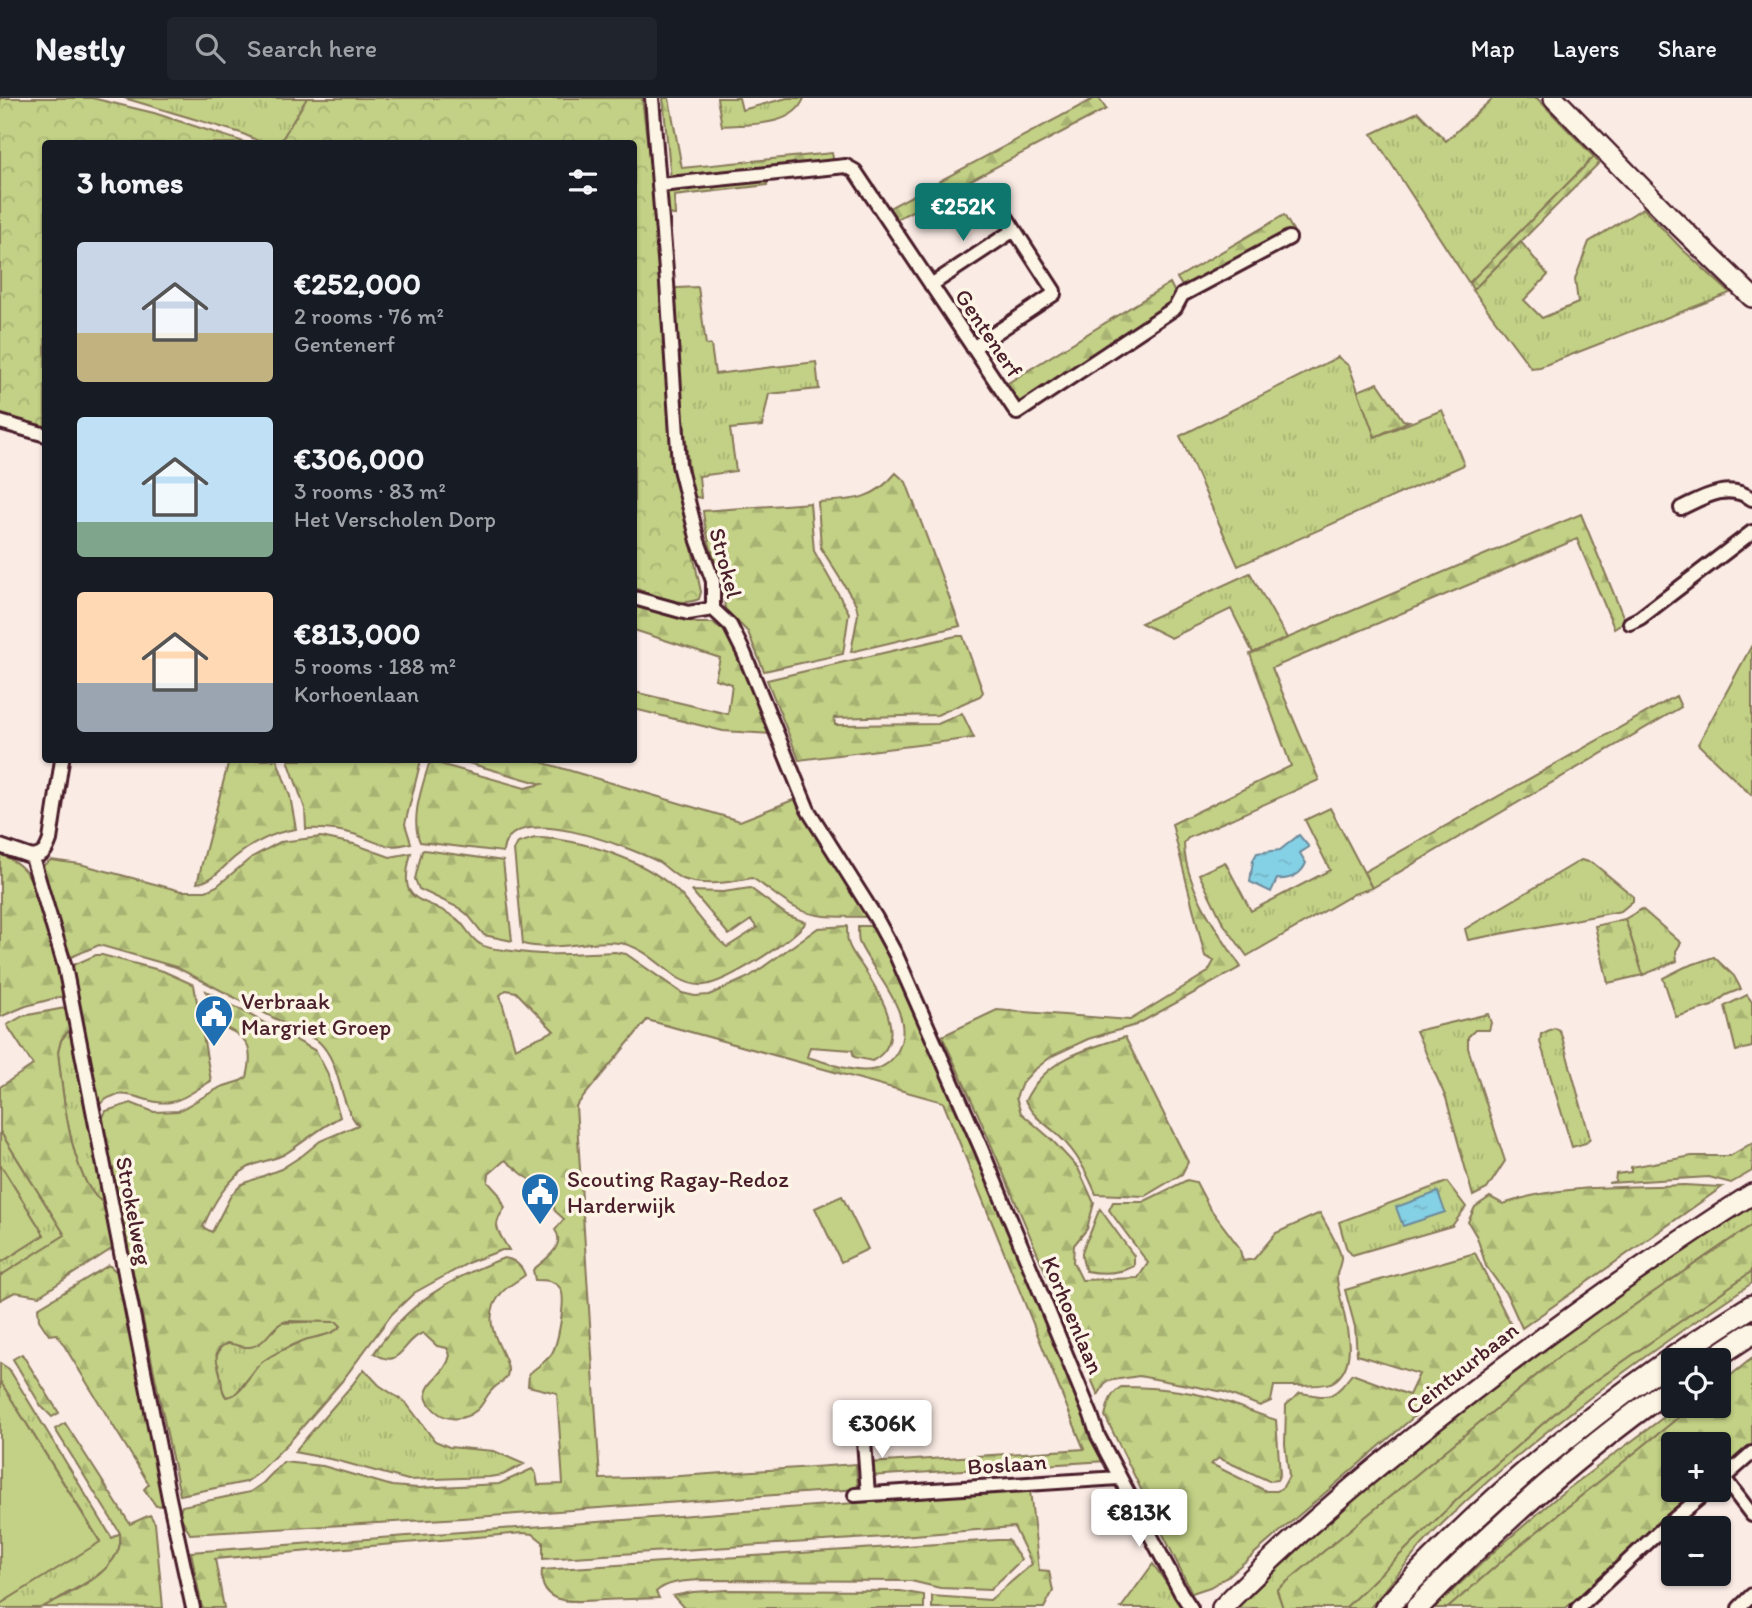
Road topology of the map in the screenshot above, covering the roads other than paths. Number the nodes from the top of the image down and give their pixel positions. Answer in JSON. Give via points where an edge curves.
{"nodes":[{"id":1,"x":652,"y":98,"type":"edge"},
{"id":2,"x":1554,"y":98,"type":"edge"},
{"id":3,"x":1567,"y":98,"type":"edge"},
{"id":4,"x":660,"y":185,"type":"junction"},
{"id":5,"x":989,"y":192,"type":"dead end"},
{"id":6,"x":1014,"y":230,"type":"junction"},
{"id":7,"x":1289,"y":238,"type":"dead end"},
{"id":8,"x":931,"y":285,"type":"junction"},
{"id":9,"x":1752,"y":285,"type":"edge"},
{"id":10,"x":1752,"y":297,"type":"edge"},
{"id":11,"x":973,"y":348,"type":"junction"},
{"id":12,"x":0,"y":422,"type":"edge"},
{"id":13,"x":42,"y":434,"type":"edge"},
{"id":14,"x":1752,"y":499,"type":"edge"},
{"id":15,"x":1681,"y":508,"type":"dead end"},
{"id":16,"x":1752,"y":532,"type":"edge"},
{"id":17,"x":637,"y":599,"type":"edge"},
{"id":18,"x":713,"y":609,"type":"junction"},
{"id":19,"x":1630,"y":623,"type":"dead end"},
{"id":20,"x":62,"y":763,"type":"edge"},
{"id":21,"x":0,"y":846,"type":"edge"},
{"id":22,"x":32,"y":857,"type":"junction"},
{"id":23,"x":930,"y":1031,"type":"joint"},
{"id":24,"x":1752,"y":1195,"type":"edge"},
{"id":25,"x":1752,"y":1306,"type":"edge"},
{"id":26,"x":1752,"y":1333,"type":"edge"},
{"id":27,"x":1729,"y":1348,"type":"edge"},
{"id":28,"x":1661,"y":1394,"type":"edge"},
{"id":29,"x":863,"y":1428,"type":"dead end"},
{"id":30,"x":1752,"y":1453,"type":"edge"},
{"id":31,"x":1731,"y":1471,"type":"edge"},
{"id":32,"x":1119,"y":1478,"type":"junction"},
{"id":33,"x":1731,"y":1491,"type":"edge"},
{"id":34,"x":1694,"y":1502,"type":"edge"},
{"id":35,"x":1752,"y":1515,"type":"edge"},
{"id":36,"x":1752,"y":1595,"type":"edge"},
{"id":37,"x":193,"y":1608,"type":"edge"},
{"id":38,"x":1191,"y":1608,"type":"edge"},
{"id":39,"x":1222,"y":1608,"type":"edge"},
{"id":40,"x":1386,"y":1608,"type":"edge"},
{"id":41,"x":1416,"y":1608,"type":"edge"},
{"id":42,"x":1578,"y":1608,"type":"edge"},
{"id":43,"x":1739,"y":1608,"type":"edge"}],
"edges":[{"from":1,"to":4,"type":"street","name":"Strokel"},
{"from":2,"to":10,"type":"main road"},
{"from":3,"to":9,"type":"main road"},
{"from":4,"to":8,"type":"street","name":"Gentenerf","via":[[846,166],[855,171]]},
{"from":4,"to":18,"type":"street","name":"Strokel","via":[[679,465],[713,581]]},
{"from":5,"to":6,"type":"street"},
{"from":6,"to":8,"type":"street"},
{"from":6,"to":11,"type":"street","via":[[1054,295]]},
{"from":7,"to":11,"type":"street","name":"Gentenerf","via":[[1182,295],[1175,308],[1017,413]]},
{"from":8,"to":11,"type":"street","name":"Gentenerf"},
{"from":12,"to":13,"type":"street"},
{"from":14,"to":15,"type":"street","via":[[1732,490],[1712,493]]},
{"from":16,"to":19,"type":"street"},
{"from":17,"to":18,"type":"street","via":[[688,613]]},
{"from":18,"to":23,"type":"street","name":"Strokel","via":[[730,625],[808,810],[876,918]]},
{"from":20,"to":22,"type":"street","via":[[50,840],[46,852]]},
{"from":21,"to":22,"type":"street"},
{"from":22,"to":37,"type":"street","name":"Strokelweg","via":[[65,967]]},
{"from":23,"to":32,"type":"street","name":"Korhoenlaan"},
{"from":24,"to":39,"type":"main road","name":"Ceintuurbaan","via":[[1552,1329],[1426,1427],[1336,1502]]},
{"from":25,"to":40,"type":"highway","via":[[1621,1395],[1544,1455]]},
{"from":26,"to":27,"type":"highway"},
{"from":28,"to":41,"type":"highway","via":[[1548,1483]]},
{"from":29,"to":32,"type":"street","name":"Boslaan","via":[[861,1495]]},
{"from":30,"to":31,"type":"street"},
{"from":32,"to":38,"type":"street","name":"Korhoenlaan"},
{"from":33,"to":35,"type":"street"},
{"from":34,"to":42,"type":"street"},
{"from":36,"to":43,"type":"street"}]}
